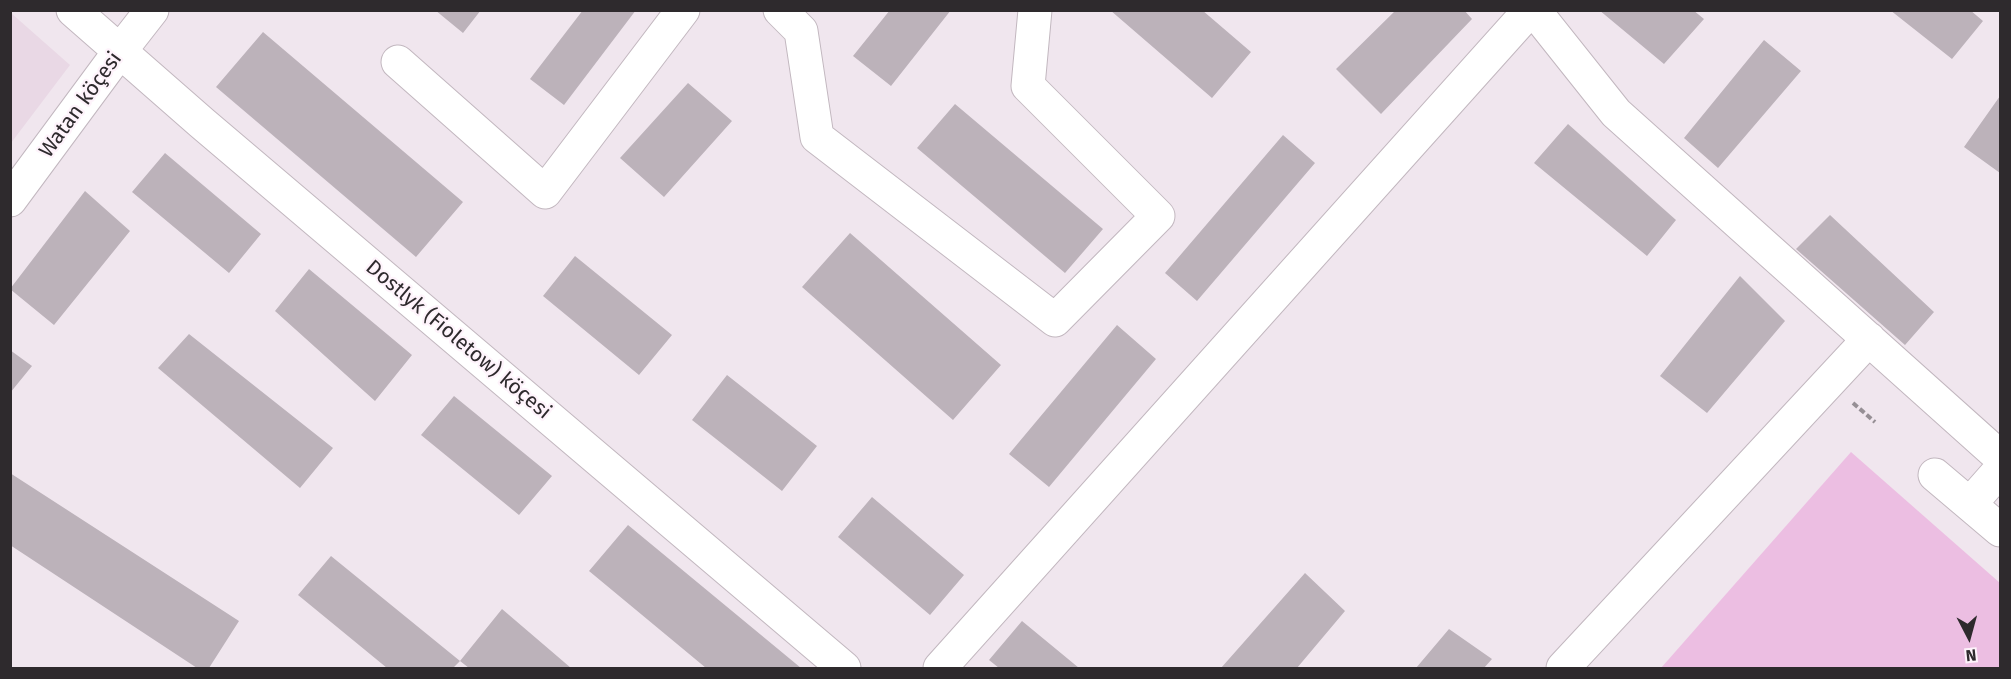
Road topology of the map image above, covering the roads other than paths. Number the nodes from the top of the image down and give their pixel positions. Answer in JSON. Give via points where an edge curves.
{"nodes":[{"id":1,"x":73,"y":10,"type":"edge"},
{"id":2,"x":152,"y":10,"type":"edge"},
{"id":3,"x":683,"y":10,"type":"edge"},
{"id":4,"x":780,"y":10,"type":"edge"},
{"id":5,"x":1035,"y":10,"type":"edge"},
{"id":6,"x":1532,"y":10,"type":"edge"},
{"id":7,"x":120,"y":51,"type":"junction"},
{"id":8,"x":398,"y":62,"type":"dead end"},
{"id":9,"x":10,"y":200,"type":"edge"},
{"id":10,"x":1869,"y":339,"type":"junction"},
{"id":11,"x":2001,"y":457,"type":"edge"},
{"id":12,"x":2001,"y":470,"type":"edge"},
{"id":13,"x":1935,"y":475,"type":"dead end"},
{"id":14,"x":1970,"y":504,"type":"junction"},
{"id":15,"x":2001,"y":530,"type":"edge"},
{"id":16,"x":844,"y":669,"type":"edge"},
{"id":17,"x":940,"y":669,"type":"edge"},
{"id":18,"x":1563,"y":669,"type":"edge"}],
"edges":[{"from":1,"to":7,"type":"street","name":"Dostlyk (Fioletow) köçesi"},
{"from":2,"to":7,"type":"street","name":"Watan köçesi"},
{"from":3,"to":8,"type":"street","via":[[545,192]]},
{"from":4,"to":5,"type":"street","via":[[801,31],[817,137],[1055,320],[1158,216],[1028,86]]},
{"from":6,"to":10,"type":"street","via":[[1616,113]]},
{"from":6,"to":17,"type":"street"},
{"from":7,"to":9,"type":"street","name":"Watan köçesi"},
{"from":7,"to":16,"type":"street","name":"Dostlyk (Fioletow) köçesi"},
{"from":10,"to":11,"type":"street"},
{"from":10,"to":18,"type":"street"},
{"from":12,"to":14,"type":"street"},
{"from":13,"to":14,"type":"street"},
{"from":14,"to":15,"type":"street"}]}
